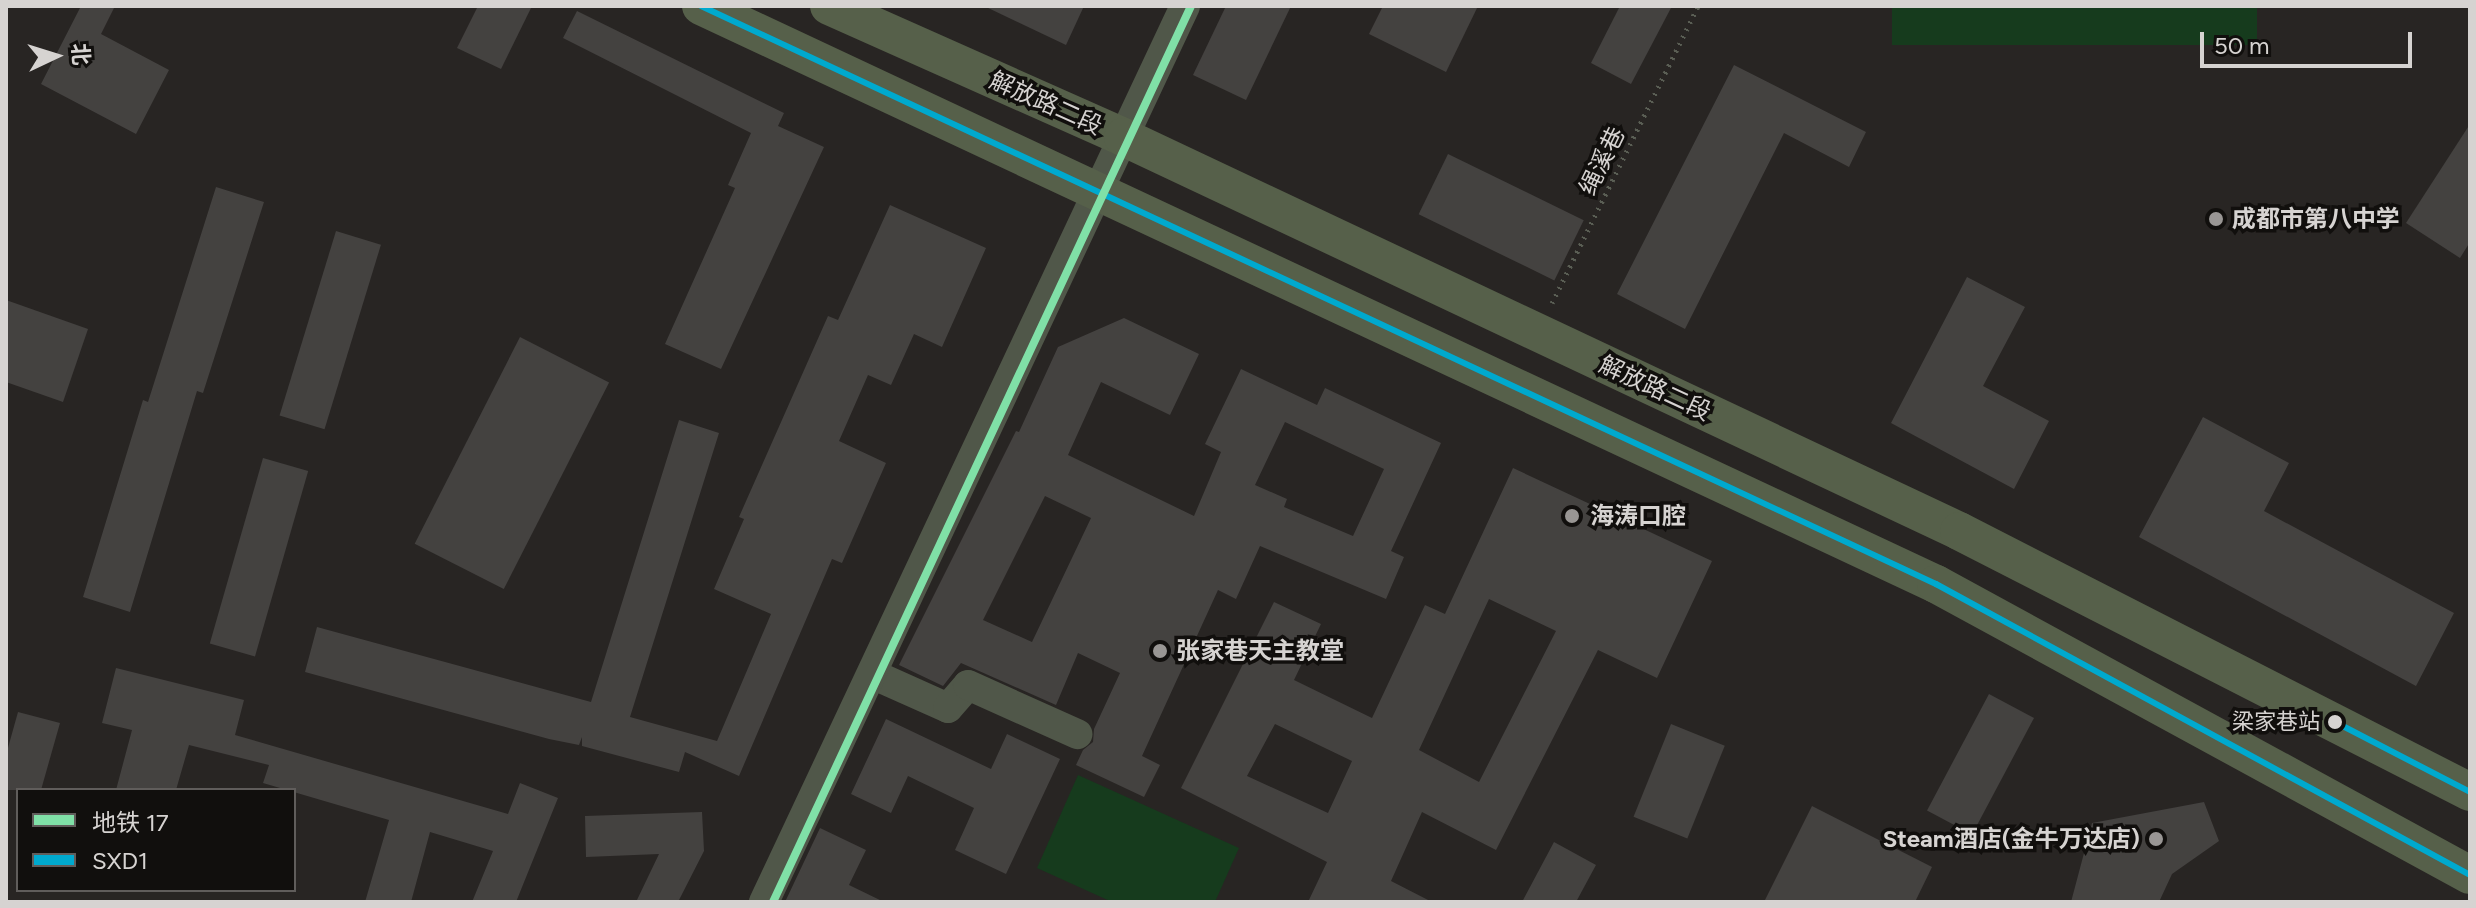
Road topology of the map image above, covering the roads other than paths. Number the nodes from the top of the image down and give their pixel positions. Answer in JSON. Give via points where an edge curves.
{"nodes":[{"id":1,"x":701,"y":6,"type":"edge"},
{"id":2,"x":829,"y":6,"type":"edge"},
{"id":3,"x":1185,"y":6,"type":"edge"},
{"id":4,"x":1123,"y":137,"type":"junction"},
{"id":5,"x":1101,"y":192,"type":"junction"},
{"id":6,"x":872,"y":674,"type":"junction"},
{"id":7,"x":1077,"y":734,"type":"dead end"},
{"id":8,"x":2470,"y":792,"type":"edge"},
{"id":9,"x":2470,"y":875,"type":"edge"},
{"id":10,"x":764,"y":902,"type":"edge"}],
"edges":[{"from":1,"to":5,"type":"main road"},
{"from":2,"to":4,"type":"main road","name":"解放路二段"},
{"from":3,"to":4,"type":"street"},
{"from":4,"to":5,"type":"street"},
{"from":4,"to":8,"type":"main road","name":"解放路二段","via":[[1959,531]]},
{"from":5,"to":6,"type":"street"},
{"from":5,"to":9,"type":"main road","via":[[1936,584]]},
{"from":6,"to":7,"type":"street","via":[[948,708],[968,685]]},
{"from":6,"to":10,"type":"street"}]}
